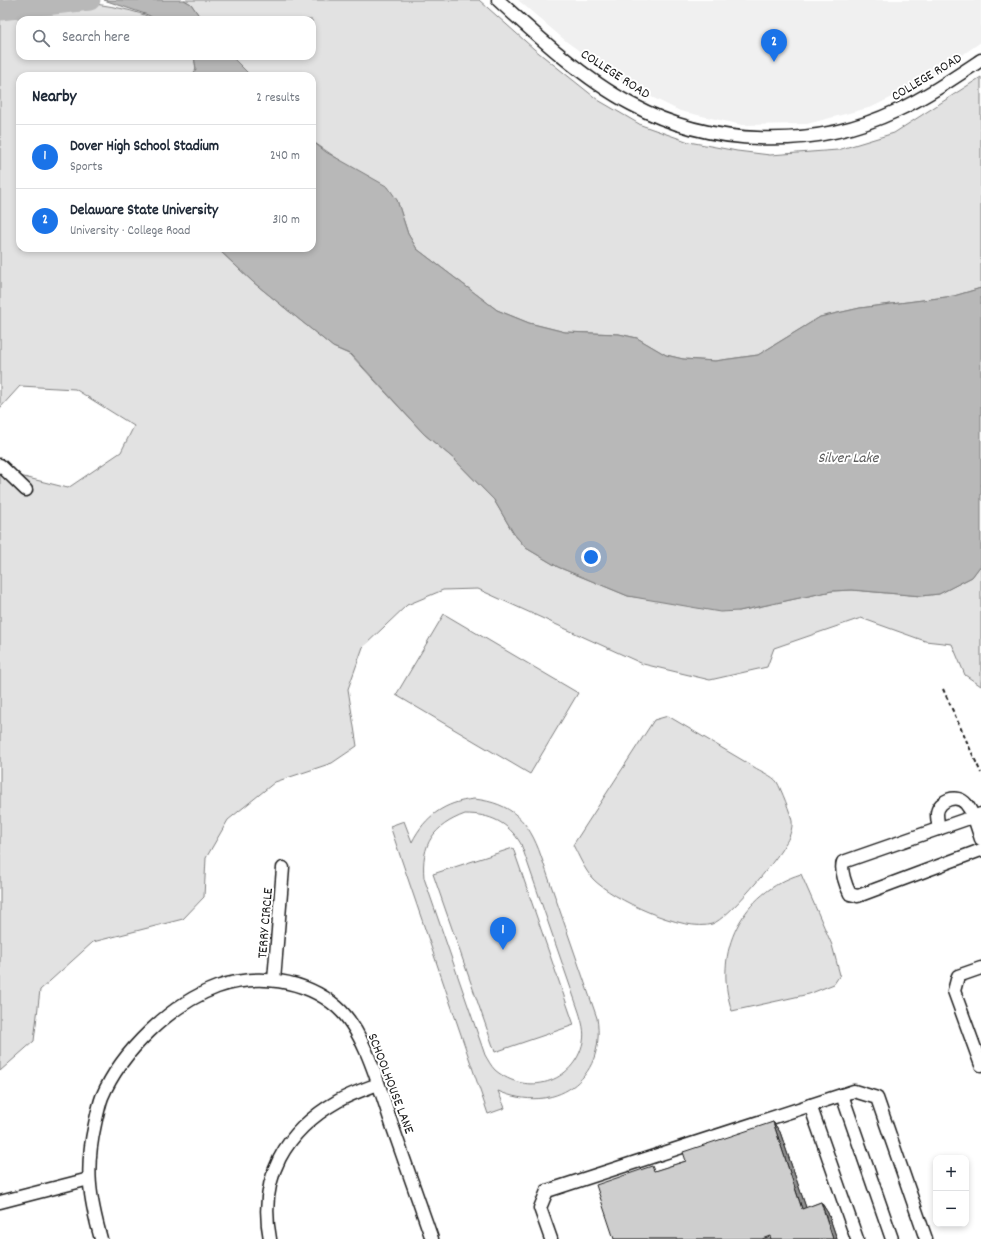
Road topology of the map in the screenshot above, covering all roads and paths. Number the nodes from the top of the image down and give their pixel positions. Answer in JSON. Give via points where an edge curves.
{"nodes":[{"id":1,"x":498,"y":0,"type":"edge"},
{"id":2,"x":981,"y":60,"type":"edge"},
{"id":3,"x":0,"y":465,"type":"edge"},
{"id":4,"x":26,"y":490,"type":"dead end"},
{"id":5,"x":943,"y":689,"type":"dead end"},
{"id":6,"x":981,"y":773,"type":"edge"},
{"id":7,"x":977,"y":815,"type":"edge"},
{"id":8,"x":939,"y":828,"type":"junction"},
{"id":9,"x":981,"y":839,"type":"edge"},
{"id":10,"x":981,"y":850,"type":"edge"},
{"id":11,"x":283,"y":868,"type":"dead end"},
{"id":12,"x":981,"y":968,"type":"edge"},
{"id":13,"x":274,"y":980,"type":"junction"},
{"id":14,"x":981,"y":1065,"type":"edge"},
{"id":15,"x":378,"y":1084,"type":"junction"},
{"id":16,"x":842,"y":1095,"type":"junction"},
{"id":17,"x":810,"y":1105,"type":"junction"},
{"id":18,"x":89,"y":1179,"type":"junction"},
{"id":19,"x":0,"y":1202,"type":"edge"},
{"id":20,"x":101,"y":1239,"type":"edge"},
{"id":21,"x":270,"y":1239,"type":"edge"},
{"id":22,"x":432,"y":1239,"type":"edge"},
{"id":23,"x":551,"y":1239,"type":"edge"},
{"id":24,"x":857,"y":1239,"type":"edge"},
{"id":25,"x":892,"y":1239,"type":"edge"},
{"id":26,"x":926,"y":1239,"type":"edge"}],
"edges":[{"from":1,"to":2,"type":"street","name":"COLLEGE ROAD","via":[[588,77],[630,104],[678,124],[732,136],[764,139],[811,136],[875,120],[919,99]]},
{"from":3,"to":4,"type":"street"},
{"from":5,"to":6,"type":"path"},
{"from":7,"to":8,"type":"street"},
{"from":7,"to":8,"type":"street","via":[[966,803],[958,798],[952,798],[942,804],[937,812]]},
{"from":7,"to":9,"type":"street"},
{"from":8,"to":10,"type":"street","via":[[843,862],[841,866],[850,894],[858,896]]},
{"from":11,"to":13,"type":"street","name":"TERRY CIRCLE"},
{"from":12,"to":14,"type":"street","via":[[958,976],[954,991]]},
{"from":13,"to":15,"type":"street","name":"SCHOOLHOUSE LANE","via":[[297,985],[325,998],[338,1008],[357,1032]]},
{"from":13,"to":18,"type":"street","name":"SCHOOLHOUSE LANE","via":[[241,981],[216,987],[176,1008],[137,1044],[113,1076],[102,1098],[89,1149]]},
{"from":15,"to":21,"type":"street","via":[[339,1100],[313,1116],[294,1135],[283,1151],[269,1191],[266,1221]]},
{"from":15,"to":22,"type":"street","name":"SCHOOLHOUSE LANE"},
{"from":16,"to":17,"type":"street"},
{"from":16,"to":25,"type":"street"},
{"from":16,"to":26,"type":"street","via":[[854,1091],[877,1098]]},
{"from":17,"to":23,"type":"street","via":[[548,1191],[540,1208]]},
{"from":17,"to":24,"type":"street"},
{"from":18,"to":19,"type":"street"},
{"from":18,"to":20,"type":"street","name":"SCHOOLHOUSE LANE","via":[[91,1204]]}]}
